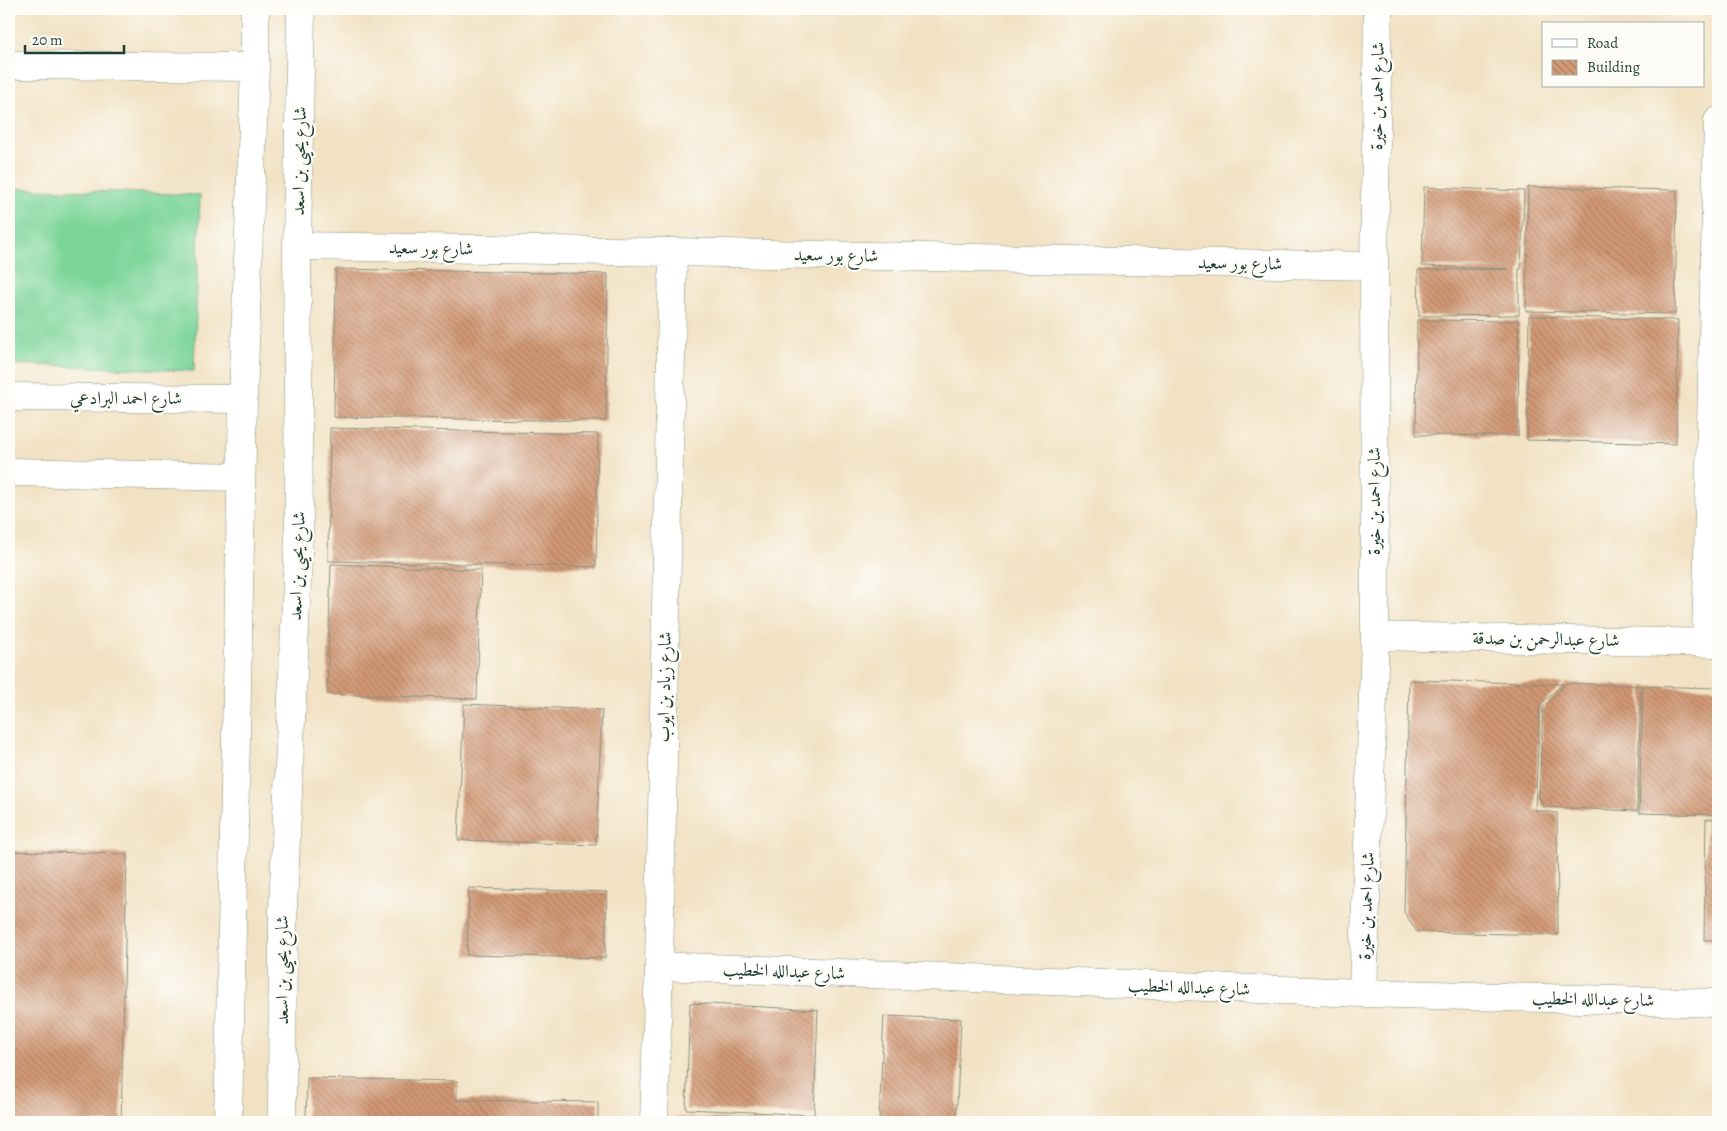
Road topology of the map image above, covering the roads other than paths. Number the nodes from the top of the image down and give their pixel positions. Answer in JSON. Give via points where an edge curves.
{"nodes":[{"id":1,"x":255,"y":9,"type":"edge"},
{"id":2,"x":302,"y":9,"type":"edge"},
{"id":3,"x":1378,"y":9,"type":"edge"},
{"id":4,"x":9,"y":64,"type":"edge"},
{"id":5,"x":255,"y":66,"type":"junction"},
{"id":6,"x":1718,"y":121,"type":"edge"},
{"id":7,"x":297,"y":246,"type":"junction"},
{"id":8,"x":673,"y":252,"type":"junction"},
{"id":9,"x":1374,"y":266,"type":"junction"},
{"id":10,"x":9,"y":397,"type":"edge"},
{"id":11,"x":243,"y":399,"type":"junction"},
{"id":12,"x":9,"y":472,"type":"edge"},
{"id":13,"x":241,"y":478,"type":"junction"},
{"id":14,"x":1375,"y":636,"type":"junction"},
{"id":15,"x":1712,"y":642,"type":"edge"},
{"id":16,"x":659,"y":966,"type":"junction"},
{"id":17,"x":1363,"y":993,"type":"junction"},
{"id":18,"x":1718,"y":1003,"type":"edge"},
{"id":19,"x":228,"y":1122,"type":"edge"},
{"id":20,"x":282,"y":1122,"type":"edge"},
{"id":21,"x":654,"y":1122,"type":"edge"}],
"edges":[{"from":1,"to":5,"type":"street"},
{"from":2,"to":7,"type":"street","name":"شارع يحيى بن اسعد"},
{"from":3,"to":9,"type":"street","name":"شارع احمد بن خيرة"},
{"from":4,"to":5,"type":"street"},
{"from":5,"to":11,"type":"street"},
{"from":6,"to":15,"type":"street"},
{"from":7,"to":8,"type":"street","name":"شارع بور سعيد"},
{"from":7,"to":20,"type":"street","name":"شارع يحيى بن اسعد","via":[[299,533],[283,909]]},
{"from":8,"to":9,"type":"street","name":"شارع بور سعيد"},
{"from":8,"to":16,"type":"street","name":"شارع زياد بن ايوب"},
{"from":9,"to":14,"type":"street","name":"شارع احمد بن خيرة"},
{"from":10,"to":11,"type":"street","name":"شارع احمد البرادعي"},
{"from":11,"to":13,"type":"street"},
{"from":12,"to":13,"type":"street"},
{"from":13,"to":19,"type":"street"},
{"from":14,"to":15,"type":"street","name":"شارع عبدالرحمن بن صدقة"},
{"from":14,"to":17,"type":"street","name":"شارع احمد بن خيرة"},
{"from":16,"to":17,"type":"street","name":"شارع عبدالله الخطيب"},
{"from":16,"to":21,"type":"street","name":"شارع زياد بن ايوب"},
{"from":17,"to":18,"type":"street","name":"شارع عبدالله الخطيب"}]}
